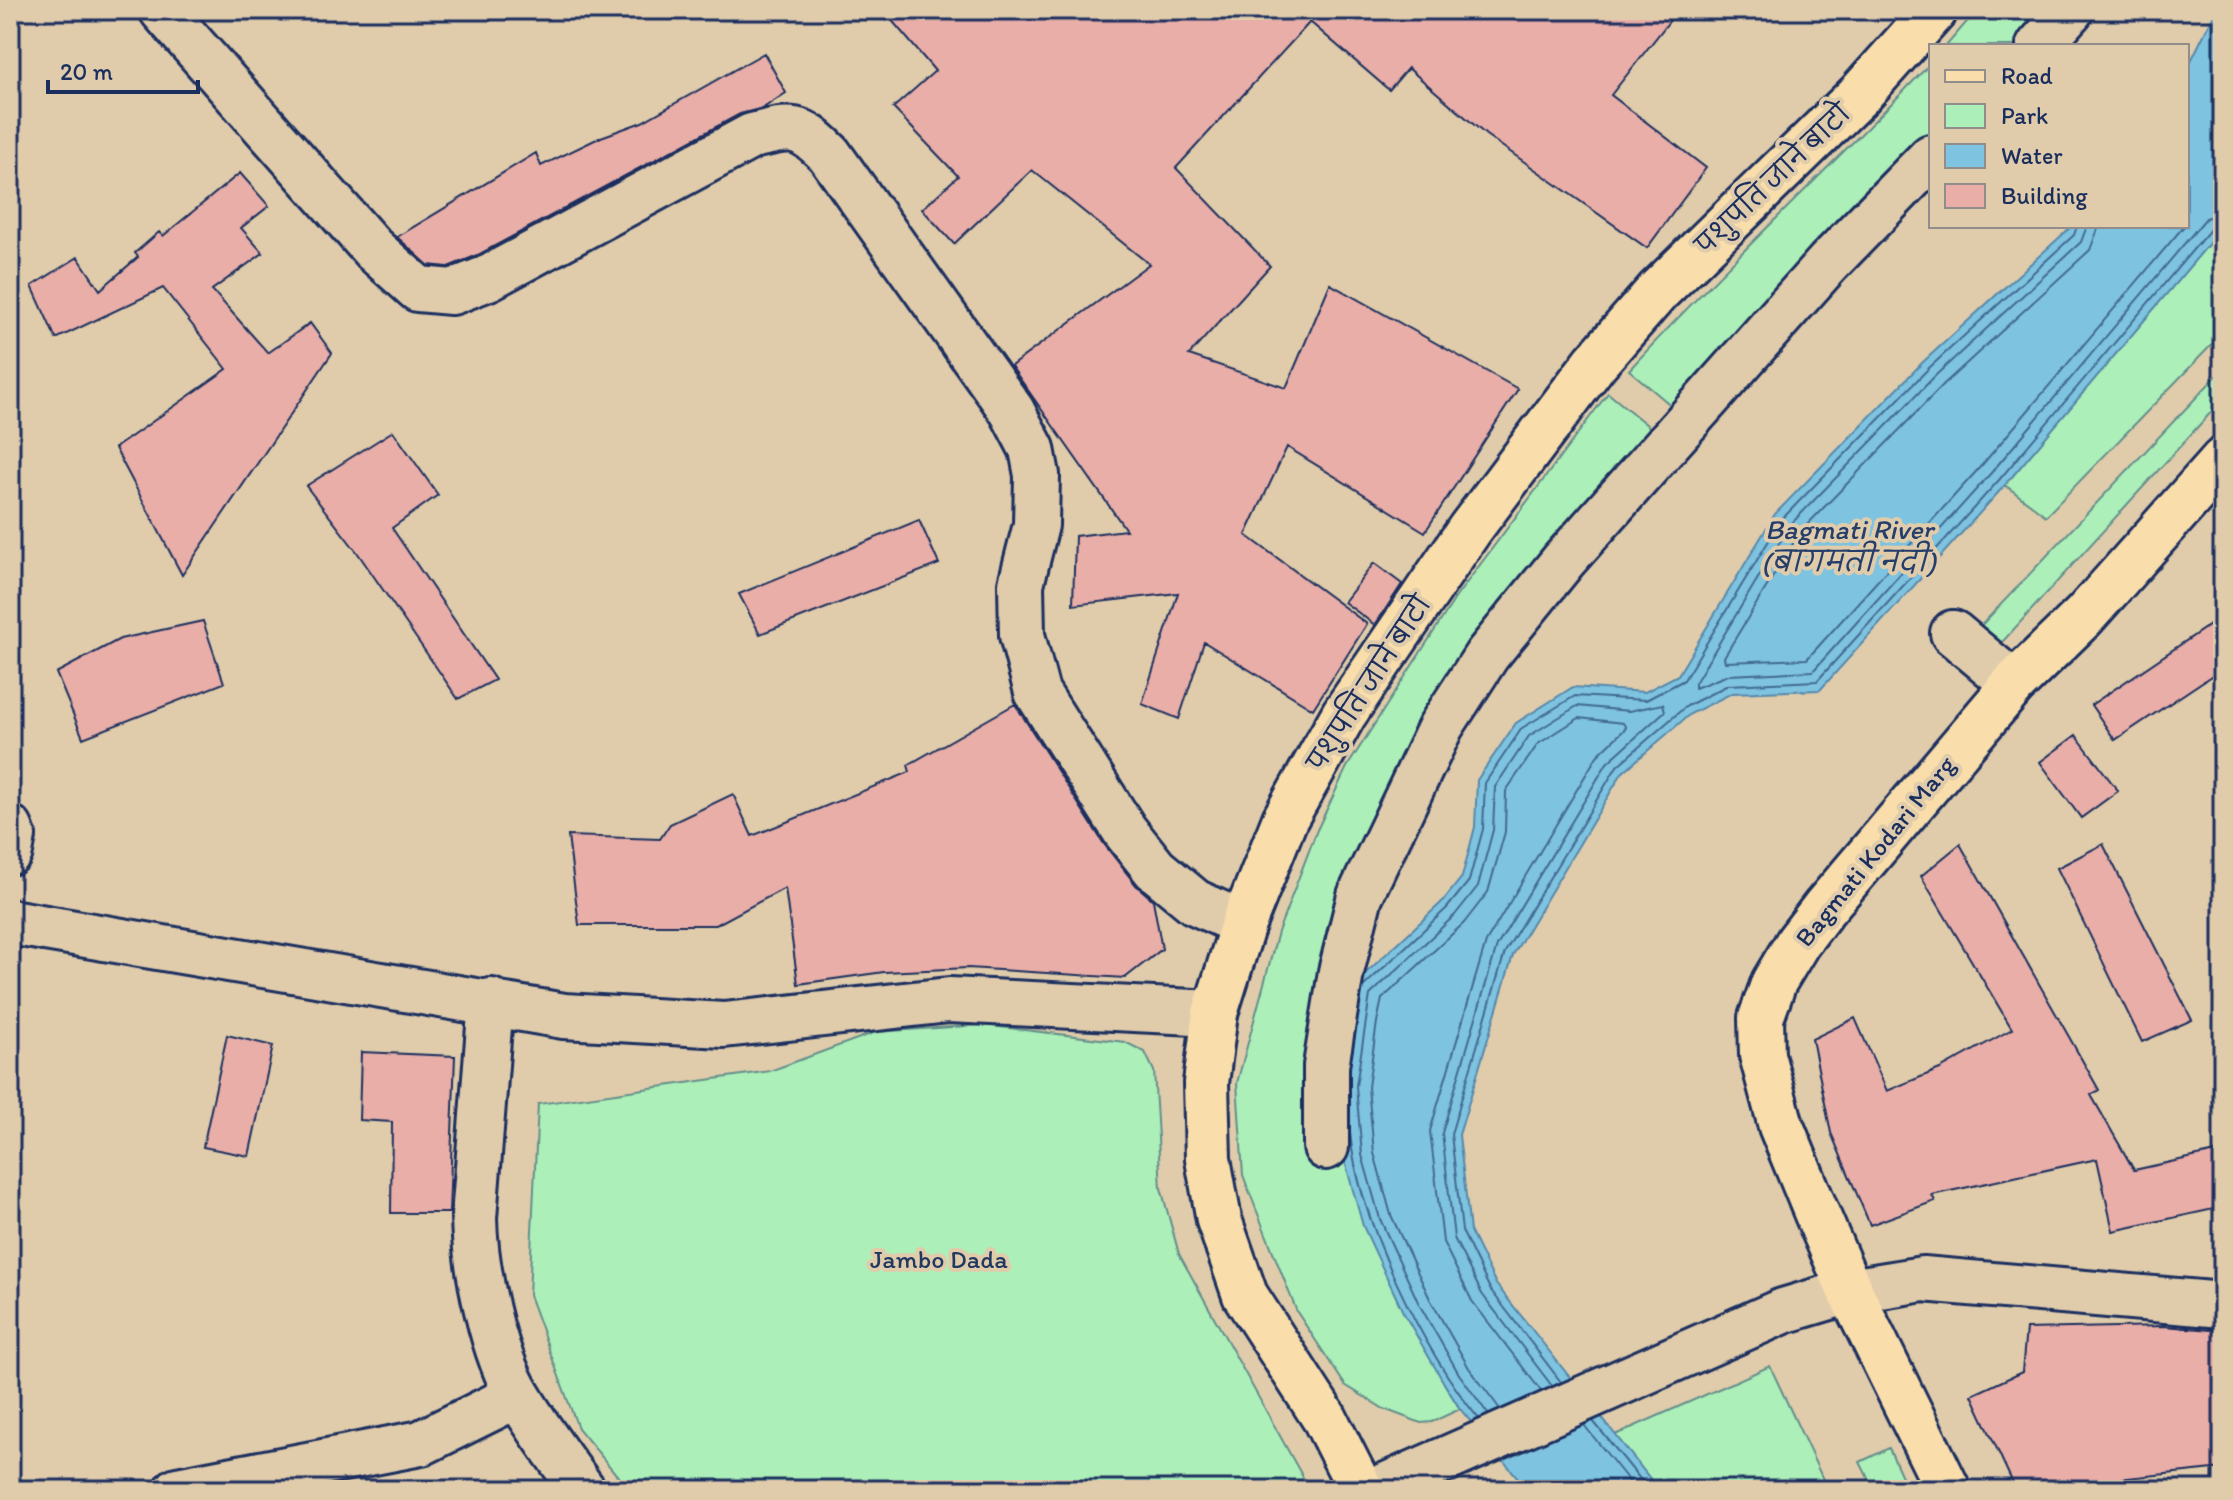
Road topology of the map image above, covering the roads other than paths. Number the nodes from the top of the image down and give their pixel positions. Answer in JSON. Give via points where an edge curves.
{"nodes":[{"id":1,"x":162,"y":10,"type":"edge"},
{"id":2,"x":1935,"y":10,"type":"edge"},
{"id":3,"x":2071,"y":10,"type":"edge"},
{"id":4,"x":2041,"y":44,"type":"edge"},
{"id":5,"x":1929,"y":159,"type":"edge"},
{"id":6,"x":2223,"y":460,"type":"edge"},
{"id":7,"x":1953,"y":633,"type":"dead end"},
{"id":8,"x":2014,"y":684,"type":"junction"},
{"id":9,"x":10,"y":828,"type":"edge"},
{"id":10,"x":10,"y":852,"type":"edge"},
{"id":11,"x":10,"y":922,"type":"edge"},
{"id":12,"x":1243,"y":924,"type":"junction"},
{"id":13,"x":491,"y":1001,"type":"junction"},
{"id":14,"x":1215,"y":1013,"type":"junction"},
{"id":15,"x":1326,"y":1147,"type":"dead end"},
{"id":16,"x":1850,"y":1291,"type":"junction"},
{"id":17,"x":2223,"y":1305,"type":"edge"},
{"id":18,"x":518,"y":1395,"type":"junction"},
{"id":19,"x":177,"y":1490,"type":"edge"},
{"id":20,"x":583,"y":1490,"type":"edge"},
{"id":21,"x":1361,"y":1490,"type":"edge"},
{"id":22,"x":1376,"y":1490,"type":"edge"},
{"id":23,"x":1948,"y":1490,"type":"edge"}],
"edges":[{"from":1,"to":12,"type":"street","via":[[373,249],[418,289],[452,292],[488,278],[752,136],[784,128],[806,131],[829,154],[1012,411],[1032,449],[1036,525],[1021,584],[1022,635],[1037,692],[1155,869],[1195,902]]},
{"from":2,"to":12,"type":"main road","name":"पशुपति जाने बाटो","via":[[1860,94],[1658,291],[1595,363],[1470,529],[1344,714],[1285,819]]},
{"from":3,"to":4,"type":"street"},
{"from":5,"to":15,"type":"street","via":[[1828,263],[1564,560],[1487,655],[1441,726],[1360,896],[1326,1066]]},
{"from":6,"to":8,"type":"main road","name":"Bagmati Kodari Marg","via":[[2085,615]]},
{"from":7,"to":8,"type":"street"},
{"from":8,"to":16,"type":"main road","name":"Bagmati Kodari Marg","via":[[1798,942],[1774,982],[1761,1018],[1762,1055],[1781,1126]]},
{"from":9,"to":10,"type":"street"},
{"from":11,"to":13,"type":"street"},
{"from":12,"to":14,"type":"main road","name":"पशुपति जाने बाटो"},
{"from":13,"to":14,"type":"street","via":[[564,1016],[724,1025],[949,1000]]},
{"from":13,"to":18,"type":"street","via":[[474,1244],[486,1310]]},
{"from":14,"to":21,"type":"main road","name":"पशुपति जाने बाटो","via":[[1206,1083],[1208,1159],[1219,1220],[1245,1295],[1325,1419]]},
{"from":16,"to":17,"type":"street","via":[[1923,1279]]},
{"from":16,"to":22,"type":"street","via":[[1783,1311]]},
{"from":16,"to":23,"type":"main road","name":"Bagmati Kodari Marg"},
{"from":18,"to":19,"type":"street","via":[[421,1443]]},
{"from":18,"to":20,"type":"street"}]}
